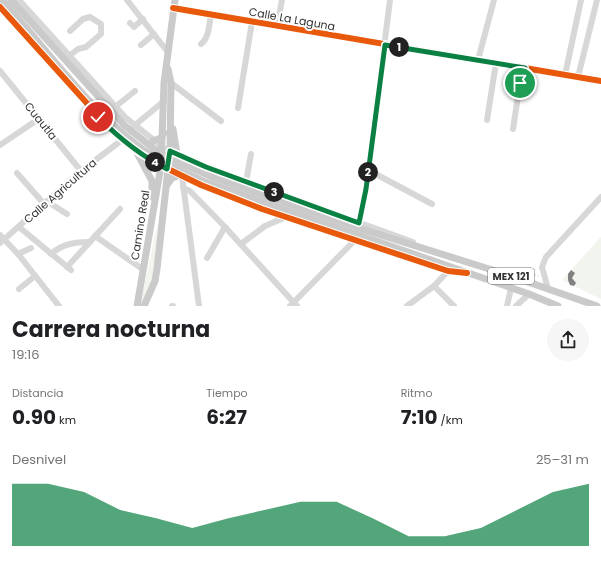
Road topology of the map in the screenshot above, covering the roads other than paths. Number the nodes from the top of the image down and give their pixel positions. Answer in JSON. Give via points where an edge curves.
{"nodes":[{"id":1,"x":2,"y":0,"type":"edge"},
{"id":2,"x":10,"y":0,"type":"edge"},
{"id":3,"x":19,"y":0,"type":"edge"},
{"id":4,"x":127,"y":0,"type":"edge"},
{"id":5,"x":175,"y":0,"type":"edge"},
{"id":6,"x":282,"y":0,"type":"edge"},
{"id":7,"x":390,"y":0,"type":"edge"},
{"id":8,"x":494,"y":0,"type":"edge"},
{"id":9,"x":581,"y":0,"type":"edge"},
{"id":10,"x":597,"y":0,"type":"edge"},
{"id":11,"x":0,"y":7,"type":"edge"},
{"id":12,"x":173,"y":8,"type":"junction"},
{"id":13,"x":211,"y":15,"type":"junction"},
{"id":14,"x":143,"y":19,"type":"junction"},
{"id":15,"x":252,"y":22,"type":"junction"},
{"id":16,"x":130,"y":23,"type":"dead end"},
{"id":17,"x":277,"y":26,"type":"junction"},
{"id":18,"x":70,"y":31,"type":"dead end"},
{"id":19,"x":154,"y":34,"type":"junction"},
{"id":20,"x":201,"y":44,"type":"dead end"},
{"id":21,"x":141,"y":45,"type":"dead end"},
{"id":22,"x":385,"y":45,"type":"junction"},
{"id":23,"x":167,"y":51,"type":"junction"},
{"id":24,"x":69,"y":56,"type":"junction"},
{"id":25,"x":167,"y":59,"type":"junction"},
{"id":26,"x":478,"y":60,"type":"junction"},
{"id":27,"x":496,"y":63,"type":"junction"},
{"id":28,"x":525,"y":68,"type":"junction"},
{"id":29,"x":0,"y":71,"type":"edge"},
{"id":30,"x":565,"y":75,"type":"junction"},
{"id":31,"x":578,"y":77,"type":"junction"},
{"id":32,"x":601,"y":81,"type":"edge"},
{"id":33,"x":171,"y":83,"type":"junction"},
{"id":34,"x":135,"y":91,"type":"dead end"},
{"id":35,"x":164,"y":102,"type":"junction"},
{"id":36,"x":115,"y":107,"type":"junction"},
{"id":37,"x":238,"y":108,"type":"dead end"},
{"id":38,"x":40,"y":118,"type":"junction"},
{"id":39,"x":487,"y":120,"type":"dead end"},
{"id":40,"x":221,"y":121,"type":"dead end"},
{"id":41,"x":134,"y":126,"type":"junction"},
{"id":42,"x":512,"y":129,"type":"dead end"},
{"id":43,"x":164,"y":133,"type":"junction"},
{"id":44,"x":122,"y":140,"type":"junction"},
{"id":45,"x":153,"y":141,"type":"junction"},
{"id":46,"x":0,"y":145,"type":"edge"},
{"id":47,"x":163,"y":148,"type":"junction"},
{"id":48,"x":136,"y":151,"type":"junction"},
{"id":49,"x":174,"y":153,"type":"junction"},
{"id":50,"x":251,"y":154,"type":"dead end"},
{"id":51,"x":164,"y":167,"type":"junction"},
{"id":52,"x":368,"y":170,"type":"junction"},
{"id":53,"x":81,"y":171,"type":"junction"},
{"id":54,"x":17,"y":173,"type":"dead end"},
{"id":55,"x":181,"y":176,"type":"junction"},
{"id":56,"x":246,"y":182,"type":"junction"},
{"id":57,"x":183,"y":188,"type":"junction"},
{"id":58,"x":165,"y":189,"type":"junction"},
{"id":59,"x":601,"y":197,"type":"edge"},
{"id":60,"x":46,"y":204,"type":"junction"},
{"id":61,"x":432,"y":204,"type":"dead end"},
{"id":62,"x":120,"y":209,"type":"dead end"},
{"id":63,"x":67,"y":214,"type":"dead end"},
{"id":64,"x":286,"y":217,"type":"junction"},
{"id":65,"x":359,"y":223,"type":"junction"},
{"id":66,"x":19,"y":227,"type":"junction"},
{"id":67,"x":225,"y":227,"type":"junction"},
{"id":68,"x":95,"y":236,"type":"junction"},
{"id":69,"x":1,"y":239,"type":"edge"},
{"id":70,"x":354,"y":241,"type":"junction"},
{"id":71,"x":90,"y":242,"type":"junction"},
{"id":72,"x":241,"y":244,"type":"junction"},
{"id":73,"x":31,"y":248,"type":"dead end"},
{"id":74,"x":147,"y":250,"type":"junction"},
{"id":75,"x":423,"y":253,"type":"junction"},
{"id":76,"x":18,"y":254,"type":"junction"},
{"id":77,"x":51,"y":254,"type":"junction"},
{"id":78,"x":207,"y":258,"type":"dead end"},
{"id":79,"x":466,"y":263,"type":"junction"},
{"id":80,"x":141,"y":268,"type":"dead end"},
{"id":81,"x":448,"y":271,"type":"junction"},
{"id":82,"x":467,"y":273,"type":"junction"},
{"id":83,"x":35,"y":276,"type":"junction"},
{"id":84,"x":434,"y":286,"type":"junction"},
{"id":85,"x":510,"y":288,"type":"junction"},
{"id":86,"x":19,"y":289,"type":"dead end"},
{"id":87,"x":548,"y":289,"type":"junction"},
{"id":88,"x":529,"y":294,"type":"junction"},
{"id":89,"x":293,"y":305,"type":"edge"},
{"id":90,"x":59,"y":306,"type":"edge"},
{"id":91,"x":137,"y":306,"type":"edge"},
{"id":92,"x":144,"y":306,"type":"edge"},
{"id":93,"x":199,"y":306,"type":"edge"},
{"id":94,"x":407,"y":306,"type":"edge"},
{"id":95,"x":454,"y":306,"type":"edge"},
{"id":96,"x":507,"y":306,"type":"edge"},
{"id":97,"x":516,"y":306,"type":"edge"},
{"id":98,"x":558,"y":306,"type":"edge"},
{"id":99,"x":597,"y":306,"type":"edge"}],
"edges":[{"from":1,"to":75,"type":"main road","number":"MEX 121","via":[[108,119],[164,163],[203,181]]},
{"from":2,"to":75,"type":"main road","number":"MEX 121","via":[[111,113],[162,154],[215,178]]},
{"from":3,"to":24,"type":"street"},
{"from":4,"to":14,"type":"street"},
{"from":5,"to":12,"type":"main road"},
{"from":6,"to":17,"type":"street"},
{"from":7,"to":22,"type":"street"},
{"from":8,"to":26,"type":"street"},
{"from":9,"to":30,"type":"street"},
{"from":10,"to":31,"type":"street"},
{"from":11,"to":44,"type":"street","via":[[98,117]]},
{"from":12,"to":13,"type":"street","name":"Calle La Laguna"},
{"from":12,"to":23,"type":"main road"},
{"from":13,"to":15,"type":"street","name":"Calle La Laguna"},
{"from":13,"to":20,"type":"street","via":[[205,41]]},
{"from":14,"to":16,"type":"street","via":[[134,28]]},
{"from":14,"to":19,"type":"street"},
{"from":15,"to":17,"type":"street","name":"Calle La Laguna"},
{"from":15,"to":37,"type":"street"},
{"from":17,"to":22,"type":"street","name":"Calle La Laguna"},
{"from":18,"to":24,"type":"street","via":[[83,19],[90,17],[100,24],[101,34]]},
{"from":19,"to":21,"type":"street"},
{"from":19,"to":23,"type":"street"},
{"from":22,"to":26,"type":"street","name":"Calle La Laguna"},
{"from":22,"to":52,"type":"street"},
{"from":23,"to":25,"type":"main road"},
{"from":24,"to":36,"type":"street"},
{"from":25,"to":33,"type":"main road"},
{"from":25,"to":35,"type":"main road","name":"Camino Real"},
{"from":26,"to":27,"type":"street","name":"Calle La Laguna"},
{"from":27,"to":28,"type":"street","name":"Calle La Laguna"},
{"from":27,"to":39,"type":"street"},
{"from":28,"to":30,"type":"street","name":"Calle La Laguna"},
{"from":28,"to":42,"type":"street"},
{"from":29,"to":38,"type":"street","name":"Cuautla"},
{"from":30,"to":31,"type":"street","name":"Calle La Laguna"},
{"from":31,"to":32,"type":"street","name":"Calle La Laguna"},
{"from":33,"to":40,"type":"street"},
{"from":33,"to":49,"type":"main road","via":[[170,118]]},
{"from":34,"to":36,"type":"street"},
{"from":35,"to":41,"type":"street"},
{"from":35,"to":43,"type":"main road","name":"Camino Real"},
{"from":36,"to":41,"type":"street"},
{"from":38,"to":46,"type":"street"},
{"from":38,"to":53,"type":"street","name":"Cuautla"},
{"from":41,"to":45,"type":"street"},
{"from":43,"to":45,"type":"main road","via":[[162,138]]},
{"from":43,"to":47,"type":"main road","name":"Camino Real"},
{"from":44,"to":48,"type":"street"},
{"from":44,"to":53,"type":"street","name":"Calle Agricultura"},
{"from":45,"to":47,"type":"street"},
{"from":47,"to":49,"type":"street"},
{"from":47,"to":51,"type":"main road","name":"Camino Real"},
{"from":48,"to":51,"type":"street"},
{"from":48,"to":74,"type":"main road","via":[[152,181]]},
{"from":49,"to":51,"type":"main road"},
{"from":49,"to":56,"type":"street"},
{"from":50,"to":56,"type":"street"},
{"from":51,"to":55,"type":"street"},
{"from":51,"to":58,"type":"main road"},
{"from":51,"to":74,"type":"main road","name":"Camino Real"},
{"from":52,"to":61,"type":"street"},
{"from":52,"to":65,"type":"street"},
{"from":53,"to":60,"type":"street","name":"Calle Agricultura"},
{"from":54,"to":60,"type":"street"},
{"from":55,"to":57,"type":"street"},
{"from":55,"to":58,"type":"main road","via":[[172,178]]},
{"from":55,"to":64,"type":"street"},
{"from":56,"to":65,"type":"street"},
{"from":57,"to":67,"type":"street","via":[[190,191]]},
{"from":57,"to":93,"type":"street"},
{"from":58,"to":92,"type":"main road","via":[[157,269]]},
{"from":59,"to":87,"type":"street","via":[[546,257],[542,267]]},
{"from":60,"to":63,"type":"street"},
{"from":60,"to":66,"type":"street","name":"Calle Agricultura"},
{"from":62,"to":68,"type":"street"},
{"from":64,"to":70,"type":"street"},
{"from":64,"to":72,"type":"street","via":[[265,226]]},
{"from":65,"to":79,"type":"street"},
{"from":66,"to":69,"type":"street","name":"Calle Agricultura"},
{"from":66,"to":77,"type":"street"},
{"from":67,"to":72,"type":"street"},
{"from":67,"to":78,"type":"street"},
{"from":68,"to":71,"type":"street"},
{"from":68,"to":80,"type":"street"},
{"from":69,"to":76,"type":"street"},
{"from":70,"to":81,"type":"street"},
{"from":70,"to":89,"type":"street"},
{"from":71,"to":77,"type":"street","via":[[62,246]]},
{"from":71,"to":77,"type":"street","via":[[69,269]]},
{"from":72,"to":89,"type":"street"},
{"from":73,"to":76,"type":"street"},
{"from":74,"to":91,"type":"main road","name":"Camino Real"},
{"from":75,"to":79,"type":"main road","number":"MEX 121"},
{"from":75,"to":82,"type":"main road","number":"MEX 121"},
{"from":76,"to":83,"type":"street"},
{"from":79,"to":87,"type":"main road","number":"MEX 121"},
{"from":81,"to":82,"type":"street"},
{"from":81,"to":84,"type":"street"},
{"from":82,"to":85,"type":"main road","number":"MEX 121"},
{"from":83,"to":86,"type":"street"},
{"from":83,"to":90,"type":"street"},
{"from":84,"to":94,"type":"street"},
{"from":84,"to":95,"type":"street"},
{"from":85,"to":88,"type":"main road","number":"MEX 121"},
{"from":85,"to":96,"type":"street"},
{"from":87,"to":99,"type":"main road","number":"MEX 121"},
{"from":88,"to":97,"type":"street"},
{"from":88,"to":98,"type":"main road","number":"MEX 121"}]}
